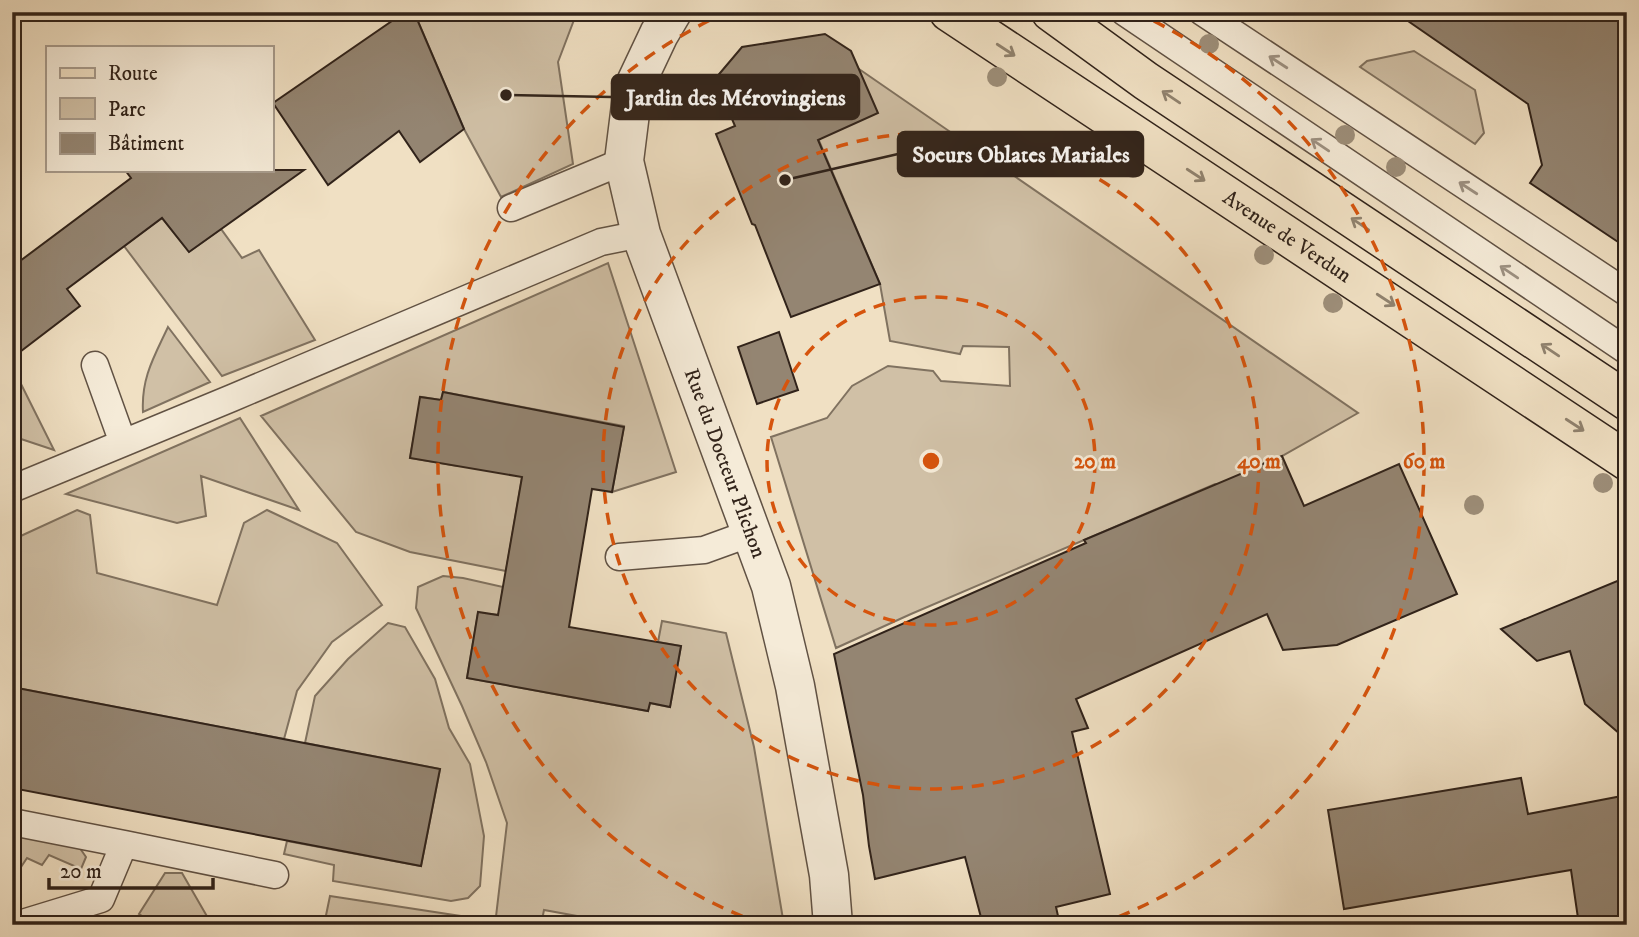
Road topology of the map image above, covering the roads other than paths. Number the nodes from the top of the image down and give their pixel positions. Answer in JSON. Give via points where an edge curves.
{"nodes":[{"id":1,"x":672,"y":12,"type":"edge"},
{"id":2,"x":949,"y":12,"type":"edge"},
{"id":3,"x":1051,"y":12,"type":"edge"},
{"id":4,"x":1124,"y":12,"type":"edge"},
{"id":5,"x":1202,"y":12,"type":"edge"},
{"id":6,"x":624,"y":161,"type":"junction"},
{"id":7,"x":511,"y":208,"type":"dead end"},
{"id":8,"x":642,"y":234,"type":"junction"},
{"id":9,"x":1627,"y":293,"type":"edge"},
{"id":10,"x":1627,"y":351,"type":"edge"},
{"id":11,"x":95,"y":365,"type":"dead end"},
{"id":12,"x":1627,"y":401,"type":"edge"},
{"id":13,"x":123,"y":443,"type":"junction"},
{"id":14,"x":1627,"y":460,"type":"edge"},
{"id":15,"x":12,"y":489,"type":"edge"},
{"id":16,"x":751,"y":533,"type":"junction"},
{"id":17,"x":619,"y":557,"type":"dead end"},
{"id":18,"x":12,"y":822,"type":"edge"},
{"id":19,"x":124,"y":844,"type":"junction"},
{"id":20,"x":275,"y":875,"type":"dead end"},
{"id":21,"x":16,"y":925,"type":"edge"},
{"id":22,"x":833,"y":925,"type":"edge"}],
"edges":[{"from":1,"to":6,"type":"street","name":"Rue du Docteur Plichon","via":[[633,89]]},
{"from":2,"to":14,"type":"main road","name":"Avenue de Verdun","one_way":true},
{"from":12,"to":3,"type":"main road","one_way":true,"via":[[1146,81]]},
{"from":10,"to":4,"type":"lane","one_way":true},
{"from":9,"to":5,"type":"lane","one_way":true},
{"from":6,"to":7,"type":"lane"},
{"from":6,"to":8,"type":"street","name":"Rue du Docteur Plichon"},
{"from":8,"to":13,"type":"lane","via":[[601,242]]},
{"from":8,"to":16,"type":"street","name":"Rue du Docteur Plichon"},
{"from":11,"to":13,"type":"lane"},
{"from":13,"to":15,"type":"lane"},
{"from":16,"to":17,"type":"lane","via":[[704,550]]},
{"from":16,"to":22,"type":"street","name":"Rue du Docteur Plichon","via":[[772,586],[795,686],[829,875]]},
{"from":18,"to":19,"type":"lane"},
{"from":19,"to":20,"type":"lane"},
{"from":19,"to":21,"type":"lane","via":[[101,899]]}]}
